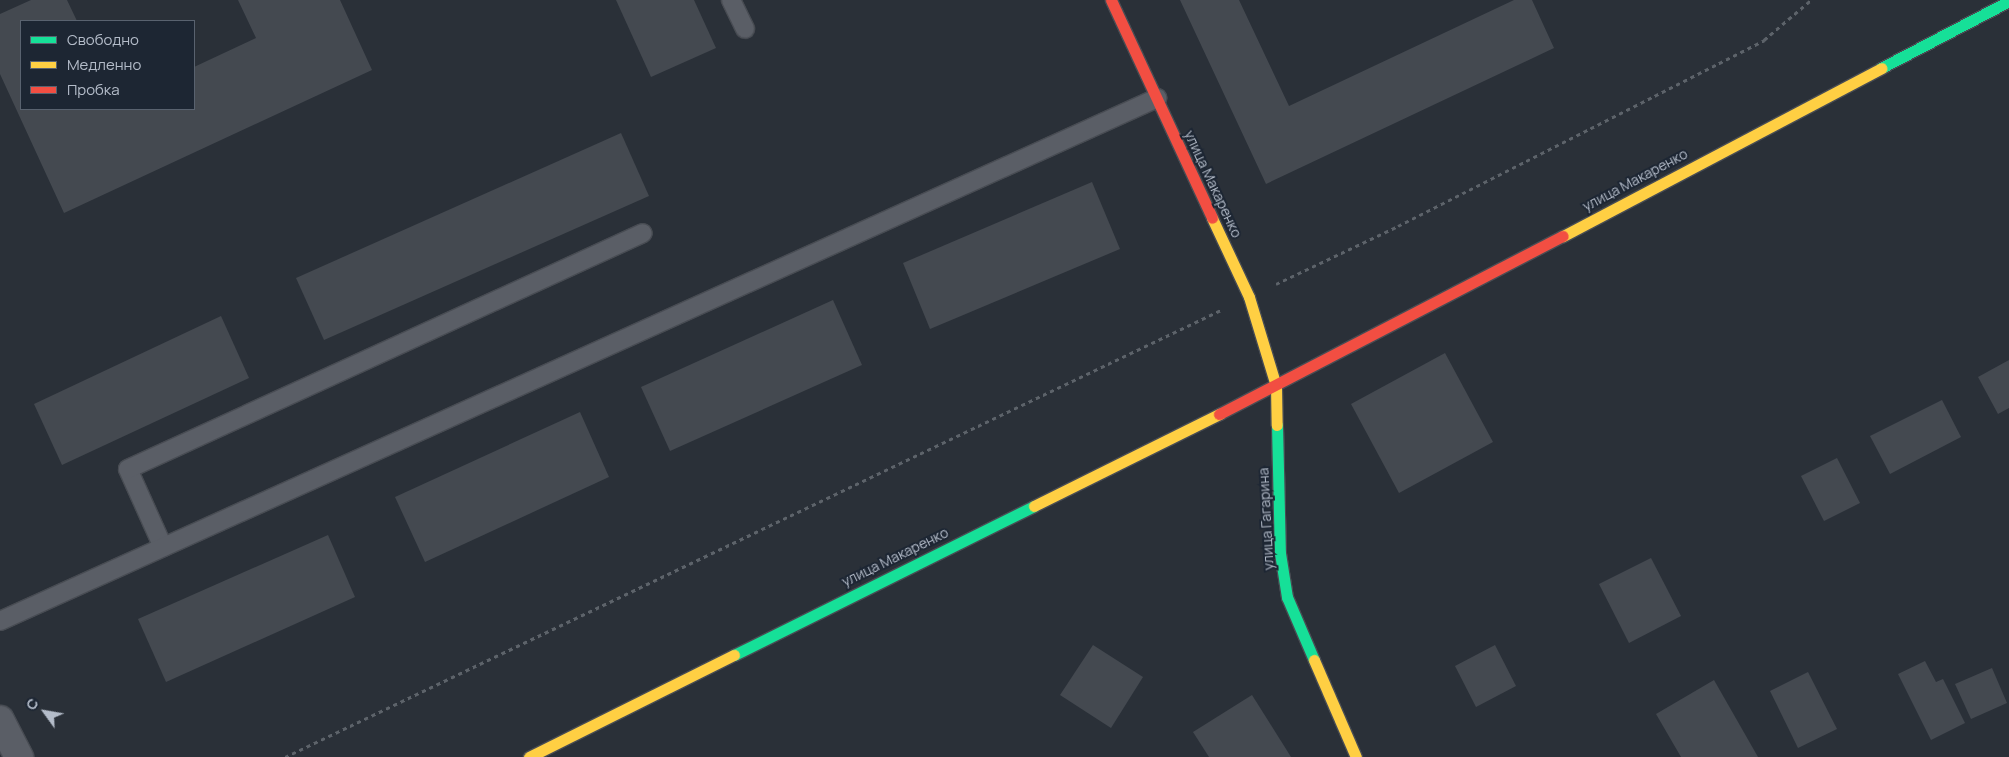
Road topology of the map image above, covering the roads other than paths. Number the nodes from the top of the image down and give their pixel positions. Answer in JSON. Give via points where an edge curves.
{"nodes":[{"id":1,"x":731,"y":0,"type":"edge"},
{"id":2,"x":1111,"y":0,"type":"edge"},
{"id":3,"x":2009,"y":1,"type":"edge"},
{"id":4,"x":744,"y":29,"type":"dead end"},
{"id":5,"x":1157,"y":98,"type":"junction"},
{"id":6,"x":643,"y":233,"type":"dead end"},
{"id":7,"x":1276,"y":386,"type":"junction"},
{"id":8,"x":163,"y":547,"type":"junction"},
{"id":9,"x":0,"y":621,"type":"edge"},
{"id":10,"x":0,"y":720,"type":"edge"},
{"id":11,"x":19,"y":757,"type":"edge"},
{"id":12,"x":529,"y":757,"type":"edge"},
{"id":13,"x":1356,"y":757,"type":"edge"}],
"edges":[{"from":1,"to":4,"type":"lane"},
{"from":2,"to":5,"type":"main road","name":"улица Макаренко"},
{"from":3,"to":7,"type":"main road","name":"улица Макаренко"},
{"from":5,"to":7,"type":"main road","name":"улица Макаренко","via":[[1249,297]]},
{"from":5,"to":8,"type":"lane"},
{"from":6,"to":8,"type":"lane","via":[[128,469]]},
{"from":7,"to":12,"type":"main road","name":"улица Макаренко"},
{"from":7,"to":13,"type":"main road","name":"улица Гагарина","via":[[1280,553],[1288,597]]},
{"from":8,"to":9,"type":"lane"},
{"from":10,"to":11,"type":"street"}]}
